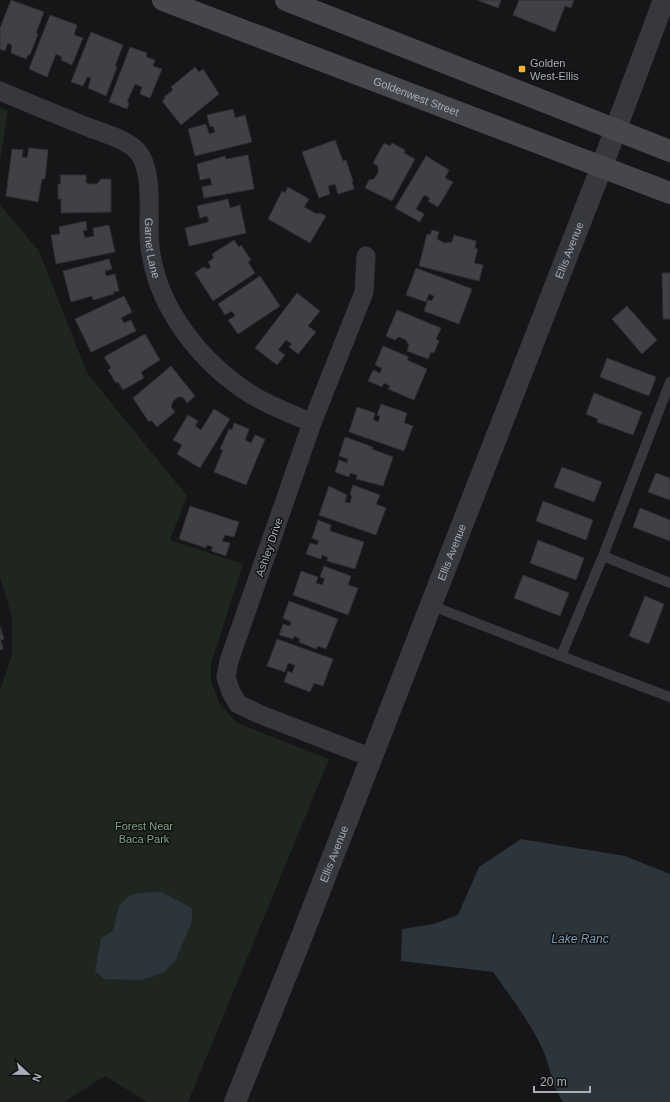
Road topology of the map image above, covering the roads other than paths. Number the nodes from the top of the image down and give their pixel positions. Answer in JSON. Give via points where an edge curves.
{"nodes":[{"id":1,"x":163,"y":0,"type":"edge"},
{"id":2,"x":286,"y":0,"type":"edge"},
{"id":3,"x":664,"y":0,"type":"edge"},
{"id":4,"x":0,"y":92,"type":"edge"},
{"id":5,"x":616,"y":129,"type":"junction"},
{"id":6,"x":670,"y":151,"type":"edge"},
{"id":7,"x":602,"y":166,"type":"junction"},
{"id":8,"x":670,"y":193,"type":"edge"},
{"id":9,"x":366,"y":256,"type":"dead end"},
{"id":10,"x":670,"y":382,"type":"edge"},
{"id":11,"x":312,"y":423,"type":"junction"},
{"id":12,"x":603,"y":556,"type":"junction"},
{"id":13,"x":670,"y":583,"type":"edge"},
{"id":14,"x":430,"y":605,"type":"junction"},
{"id":15,"x":561,"y":656,"type":"junction"},
{"id":16,"x":670,"y":697,"type":"edge"},
{"id":17,"x":370,"y":757,"type":"junction"},
{"id":18,"x":235,"y":1102,"type":"edge"}],
"edges":[{"from":1,"to":7,"type":"main road","name":"Goldenwest Street"},
{"from":2,"to":5,"type":"main road"},
{"from":3,"to":5,"type":"street","name":"Ellis Avenue"},
{"from":4,"to":11,"type":"street","name":"Garnet Lane","via":[[111,136],[134,148],[143,162],[148,181],[150,248],[157,278],[168,305],[182,327],[197,349],[220,371],[252,395]]},
{"from":5,"to":6,"type":"main road"},
{"from":5,"to":7,"type":"street","name":"Ellis Avenue"},
{"from":7,"to":8,"type":"main road","name":"Goldenwest Street"},
{"from":7,"to":14,"type":"street","name":"Ellis Avenue"},
{"from":9,"to":11,"type":"street","name":"Ashley Drive","via":[[364,292]]},
{"from":10,"to":12,"type":"lane"},
{"from":11,"to":17,"type":"street","name":"Ashley Drive","via":[[226,676],[238,704]]},
{"from":12,"to":13,"type":"lane"},
{"from":12,"to":15,"type":"lane"},
{"from":14,"to":15,"type":"lane"},
{"from":14,"to":17,"type":"street","name":"Ellis Avenue"},
{"from":15,"to":16,"type":"lane"},
{"from":17,"to":18,"type":"street","name":"Ellis Avenue"}]}
